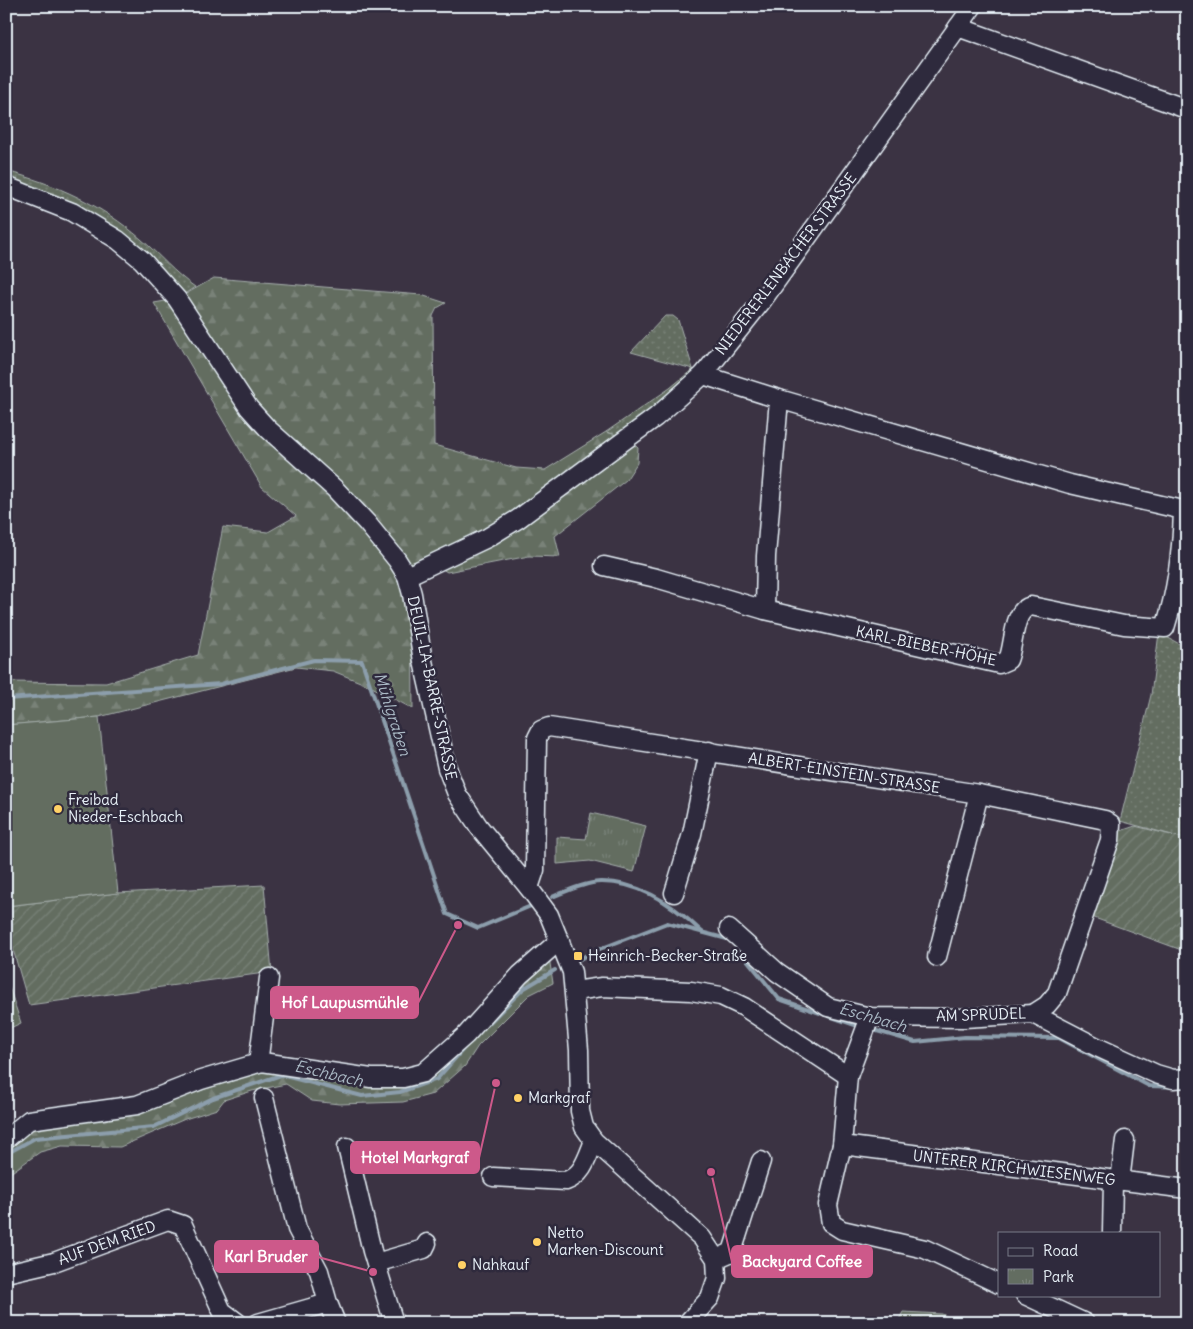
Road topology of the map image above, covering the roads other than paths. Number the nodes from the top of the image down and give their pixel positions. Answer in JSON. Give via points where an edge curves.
{"nodes":[{"id":1,"x":973,"y":6,"type":"edge"},
{"id":2,"x":958,"y":27,"type":"junction"},
{"id":3,"x":1181,"y":107,"type":"dead end"},
{"id":4,"x":6,"y":186,"type":"edge"},
{"id":5,"x":703,"y":375,"type":"junction"},
{"id":6,"x":779,"y":399,"type":"junction"},
{"id":7,"x":604,"y":566,"type":"dead end"},
{"id":8,"x":407,"y":576,"type":"junction"},
{"id":9,"x":765,"y":610,"type":"junction"},
{"id":10,"x":709,"y":751,"type":"junction"},
{"id":11,"x":979,"y":794,"type":"junction"},
{"id":12,"x":529,"y":888,"type":"junction"},
{"id":13,"x":674,"y":893,"type":"dead end"},
{"id":14,"x":729,"y":929,"type":"dead end"},
{"id":15,"x":560,"y":940,"type":"junction"},
{"id":16,"x":937,"y":957,"type":"dead end"},
{"id":17,"x":270,"y":978,"type":"dead end"},
{"id":18,"x":574,"y":991,"type":"junction"},
{"id":19,"x":1033,"y":1014,"type":"junction"},
{"id":20,"x":870,"y":1017,"type":"junction"},
{"id":21,"x":262,"y":1062,"type":"junction"},
{"id":22,"x":848,"y":1076,"type":"junction"},
{"id":23,"x":1187,"y":1078,"type":"edge"},
{"id":24,"x":264,"y":1098,"type":"dead end"},
{"id":25,"x":6,"y":1139,"type":"edge"},
{"id":26,"x":1125,"y":1140,"type":"dead end"},
{"id":27,"x":594,"y":1142,"type":"junction"},
{"id":28,"x":842,"y":1145,"type":"junction"},
{"id":29,"x":347,"y":1146,"type":"dead end"},
{"id":30,"x":761,"y":1161,"type":"dead end"},
{"id":31,"x":493,"y":1177,"type":"dead end"},
{"id":32,"x":1116,"y":1181,"type":"junction"},
{"id":33,"x":1187,"y":1190,"type":"edge"},
{"id":34,"x":1112,"y":1232,"type":"edge"},
{"id":35,"x":427,"y":1243,"type":"dead end"},
{"id":36,"x":716,"y":1259,"type":"junction"},
{"id":37,"x":376,"y":1263,"type":"junction"},
{"id":38,"x":6,"y":1273,"type":"edge"},
{"id":39,"x":998,"y":1284,"type":"edge"},
{"id":40,"x":1027,"y":1296,"type":"edge"},
{"id":41,"x":328,"y":1303,"type":"junction"},
{"id":42,"x":238,"y":1323,"type":"edge"},
{"id":43,"x":258,"y":1323,"type":"edge"},
{"id":44,"x":336,"y":1323,"type":"edge"},
{"id":45,"x":394,"y":1323,"type":"edge"},
{"id":46,"x":687,"y":1323,"type":"edge"},
{"id":47,"x":1085,"y":1323,"type":"edge"}],
"edges":[{"from":1,"to":2,"type":"street","name":"NIEDERERLENBACHER STRASSE"},
{"from":2,"to":3,"type":"street"},
{"from":2,"to":5,"type":"street","name":"NIEDERERLENBACHER STRASSE","via":[[762,302]]},
{"from":4,"to":8,"type":"street","name":"DEUIL-LA-BARRE-STRASSE","via":[[80,216],[142,260],[177,299],[249,408],[367,523]]},
{"from":5,"to":6,"type":"street"},
{"from":5,"to":8,"type":"street","name":"NIEDERERLENBACHER STRASSE","via":[[656,417],[518,519],[487,538]]},
{"from":6,"to":9,"type":"street","via":[[766,556]]},
{"from":6,"to":9,"type":"street","name":"KARL-BIEBER-HÖHE","via":[[1070,484],[1183,510],[1178,571],[1166,628],[1024,607],[1019,613],[1012,651],[1008,660],[999,664]]},
{"from":7,"to":9,"type":"street","name":"KARL-BIEBER-HÖHE","via":[[680,584]]},
{"from":8,"to":12,"type":"street","name":"DEUIL-LA-BARRE-STRASSE","via":[[447,768],[457,794],[479,827]]},
{"from":10,"to":11,"type":"street","name":"ALBERT-EINSTEIN-STRASSE"},
{"from":10,"to":12,"type":"street","name":"ALBERT-EINSTEIN-STRASSE","via":[[549,727],[542,730],[537,738],[535,870]]},
{"from":10,"to":13,"type":"street","via":[[692,834]]},
{"from":11,"to":16,"type":"street"},
{"from":11,"to":19,"type":"street","name":"ALBERT-EINSTEIN-STRASSE","via":[[1112,824],[1107,850],[1057,993],[1047,1006]]},
{"from":12,"to":15,"type":"street","name":"DEUIL-LA-BARRE-STRASSE","via":[[549,915]]},
{"from":14,"to":20,"type":"street","name":"AM SPRUDEL","via":[[777,972],[828,1007]]},
{"from":15,"to":18,"type":"street","name":"DEUIL-LA-BARRE-STRASSE","via":[[572,972]]},
{"from":15,"to":21,"type":"street","via":[[520,975],[466,1035],[423,1073],[403,1078],[371,1078]]},
{"from":17,"to":21,"type":"street","via":[[259,1056]]},
{"from":18,"to":22,"type":"street","via":[[602,987],[691,991],[721,996],[744,1007]]},
{"from":18,"to":27,"type":"street","name":"DEUIL-LA-BARRE-STRASSE","via":[[580,1111],[584,1127]]},
{"from":19,"to":20,"type":"street","name":"AM SPRUDEL","via":[[964,1018]]},
{"from":19,"to":23,"type":"street","name":"AM SPRUDEL","via":[[1156,1074],[1173,1079]]},
{"from":20,"to":22,"type":"street"},
{"from":21,"to":25,"type":"street","via":[[200,1080],[137,1105],[29,1120]]},
{"from":22,"to":28,"type":"street"},
{"from":24,"to":41,"type":"street","via":[[296,1229],[319,1271]]},
{"from":26,"to":32,"type":"street"},
{"from":27,"to":31,"type":"street","via":[[575,1178],[566,1181]]},
{"from":27,"to":36,"type":"street","name":"DEUIL-LA-BARRE-STRASSE","via":[[702,1238]]},
{"from":28,"to":32,"type":"street","name":"UNTERER KIRCHWIESENWEG"},
{"from":28,"to":39,"type":"street","via":[[828,1205],[831,1223],[842,1230],[925,1249]]},
{"from":29,"to":37,"type":"street"},
{"from":30,"to":36,"type":"street","via":[[732,1252]]},
{"from":32,"to":33,"type":"street","name":"UNTERER KIRCHWIESENWEG"},
{"from":32,"to":34,"type":"street"},
{"from":35,"to":37,"type":"street","via":[[424,1249]]},
{"from":36,"to":46,"type":"street","via":[[717,1278],[710,1298]]},
{"from":37,"to":45,"type":"street"},
{"from":38,"to":42,"type":"street","name":"AUF DEM RIED","via":[[54,1262],[168,1220],[183,1225],[222,1312]]},
{"from":40,"to":47,"type":"street"},
{"from":41,"to":43,"type":"street"},
{"from":41,"to":44,"type":"street"}]}
